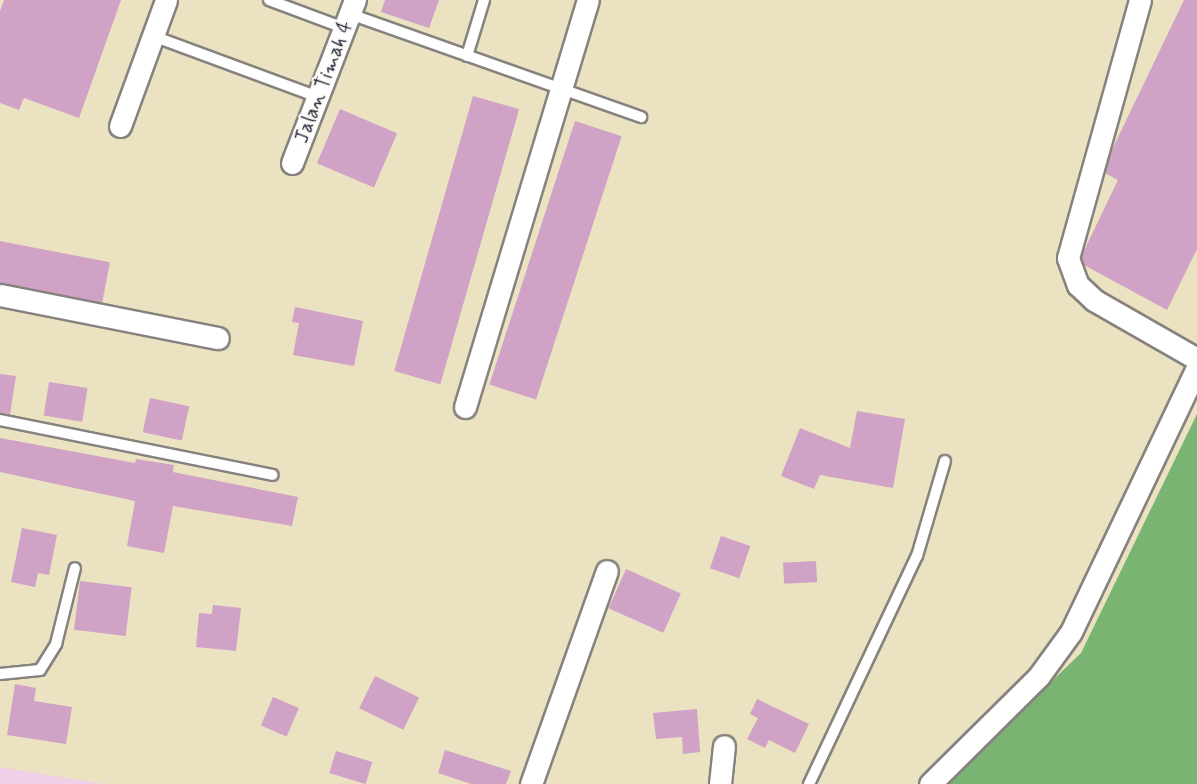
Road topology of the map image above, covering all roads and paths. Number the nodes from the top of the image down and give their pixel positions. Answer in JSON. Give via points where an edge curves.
{"nodes":[{"id":1,"x":166,"y":0,"type":"edge"},
{"id":2,"x":269,"y":0,"type":"edge"},
{"id":3,"x":484,"y":0,"type":"edge"},
{"id":4,"x":588,"y":0,"type":"edge"},
{"id":5,"x":1140,"y":0,"type":"edge"},
{"id":6,"x":350,"y":14,"type":"edge"},
{"id":7,"x":153,"y":36,"type":"junction"},
{"id":8,"x":467,"y":56,"type":"junction"},
{"id":9,"x":560,"y":90,"type":"junction"},
{"id":10,"x":318,"y":97,"type":"junction"},
{"id":11,"x":641,"y":117,"type":"dead end"},
{"id":12,"x":120,"y":126,"type":"dead end"},
{"id":13,"x":292,"y":163,"type":"dead end"},
{"id":14,"x":0,"y":295,"type":"edge"},
{"id":15,"x":219,"y":338,"type":"dead end"},
{"id":16,"x":1197,"y":359,"type":"edge"},
{"id":17,"x":1197,"y":368,"type":"edge"},
{"id":18,"x":465,"y":407,"type":"dead end"},
{"id":19,"x":0,"y":420,"type":"edge"},
{"id":20,"x":945,"y":461,"type":"dead end"},
{"id":21,"x":273,"y":475,"type":"dead end"},
{"id":22,"x":75,"y":568,"type":"dead end"},
{"id":23,"x":607,"y":571,"type":"dead end"},
{"id":24,"x":0,"y":674,"type":"edge"},
{"id":25,"x":724,"y":746,"type":"dead end"},
{"id":26,"x":531,"y":784,"type":"edge"},
{"id":27,"x":720,"y":784,"type":"edge"},
{"id":28,"x":809,"y":784,"type":"edge"},
{"id":29,"x":930,"y":784,"type":"edge"}],
"edges":[{"from":1,"to":7,"type":"street"},
{"from":2,"to":6,"type":"lane"},
{"from":3,"to":8,"type":"lane"},
{"from":4,"to":9,"type":"street"},
{"from":5,"to":16,"type":"street","via":[[1068,258],[1077,285],[1094,300]]},
{"from":6,"to":8,"type":"lane"},
{"from":6,"to":10,"type":"street","name":"Jalan Timah 4"},
{"from":7,"to":10,"type":"lane"},
{"from":7,"to":12,"type":"street"},
{"from":8,"to":9,"type":"lane"},
{"from":9,"to":11,"type":"lane"},
{"from":9,"to":18,"type":"street"},
{"from":10,"to":13,"type":"street","name":"Jalan Timah 4"},
{"from":14,"to":15,"type":"street"},
{"from":17,"to":29,"type":"street","via":[[1071,632],[1039,676]]},
{"from":19,"to":21,"type":"lane"},
{"from":20,"to":28,"type":"lane","via":[[917,556]]},
{"from":22,"to":24,"type":"lane","via":[[56,644],[40,670]]},
{"from":23,"to":26,"type":"street"},
{"from":25,"to":27,"type":"street"}]}
